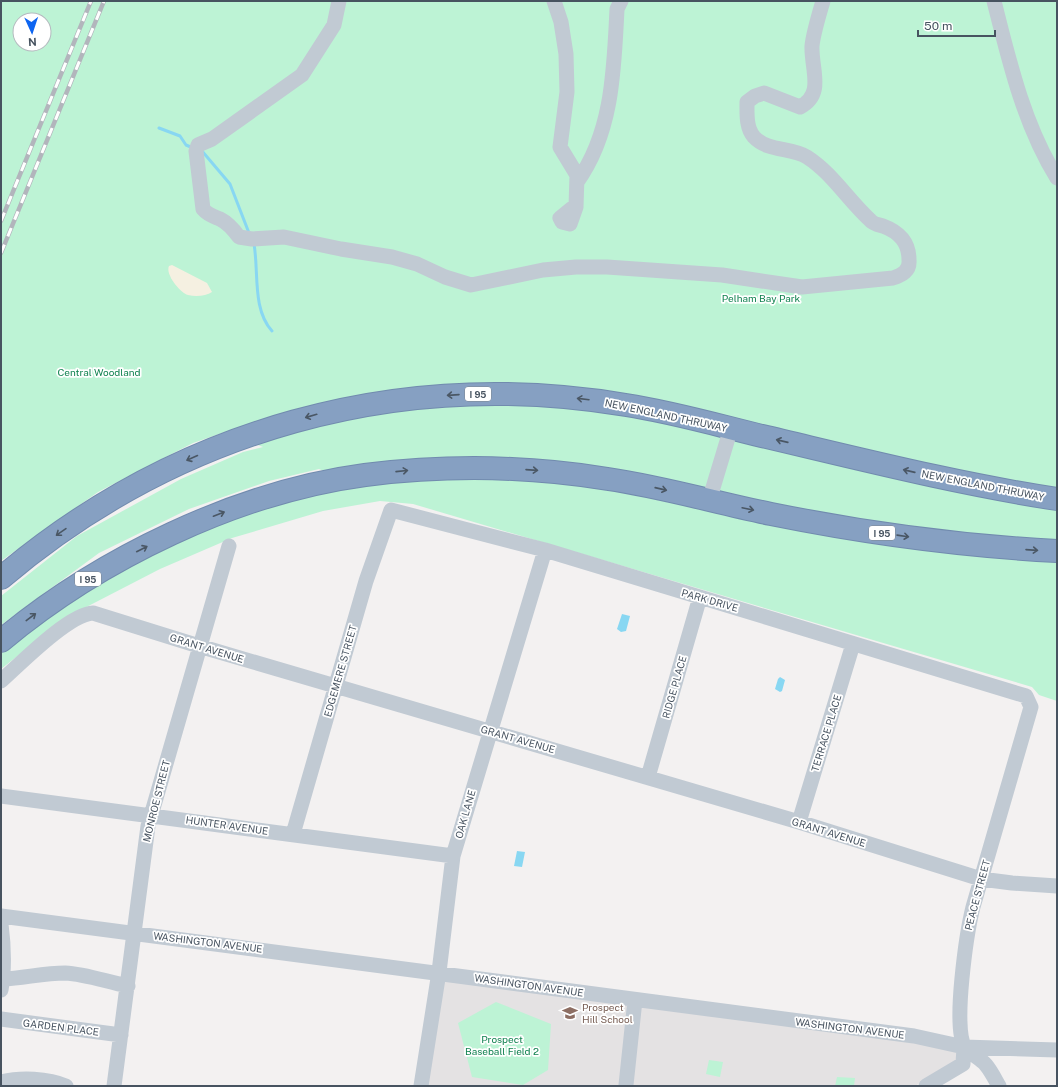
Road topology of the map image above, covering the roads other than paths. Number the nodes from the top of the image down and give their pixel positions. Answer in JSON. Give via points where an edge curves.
{"nodes":[{"id":1,"x":339,"y":1,"type":"edge"},
{"id":2,"x":554,"y":1,"type":"edge"},
{"id":3,"x":621,"y":1,"type":"edge"},
{"id":4,"x":824,"y":1,"type":"edge"},
{"id":5,"x":994,"y":1,"type":"edge"},
{"id":6,"x":1057,"y":178,"type":"edge"},
{"id":7,"x":577,"y":182,"type":"junction"},
{"id":8,"x":576,"y":207,"type":"dead end"},
{"id":9,"x":731,"y":428,"type":"junction"},
{"id":10,"x":1057,"y":499,"type":"edge"},
{"id":11,"x":710,"y":501,"type":"junction"},
{"id":12,"x":392,"y":510,"type":"joint"},
{"id":13,"x":229,"y":546,"type":"dead end"},
{"id":14,"x":545,"y":550,"type":"junction"},
{"id":15,"x":1057,"y":551,"type":"edge"},
{"id":16,"x":1,"y":578,"type":"edge"},
{"id":17,"x":700,"y":597,"type":"junction"},
{"id":18,"x":1,"y":642,"type":"edge"},
{"id":19,"x":853,"y":644,"type":"junction"},
{"id":20,"x":199,"y":646,"type":"junction"},
{"id":21,"x":1,"y":681,"type":"edge"},
{"id":22,"x":335,"y":686,"type":"junction"},
{"id":23,"x":1026,"y":696,"type":"joint"},
{"id":24,"x":489,"y":731,"type":"junction"},
{"id":25,"x":648,"y":777,"type":"junction"},
{"id":26,"x":1,"y":796,"type":"edge"},
{"id":27,"x":151,"y":815,"type":"junction"},
{"id":28,"x":799,"y":822,"type":"junction"},
{"id":29,"x":293,"y":834,"type":"junction"},
{"id":30,"x":453,"y":856,"type":"junction"},
{"id":31,"x":981,"y":879,"type":"junction"},
{"id":32,"x":1057,"y":886,"type":"edge"},
{"id":33,"x":1,"y":916,"type":"edge"},
{"id":34,"x":1,"y":924,"type":"edge"},
{"id":35,"x":135,"y":933,"type":"junction"},
{"id":36,"x":439,"y":972,"type":"junction"},
{"id":37,"x":2,"y":984,"type":"edge"},
{"id":38,"x":128,"y":986,"type":"junction"},
{"id":39,"x":635,"y":1000,"type":"junction"},
{"id":40,"x":1,"y":1019,"type":"edge"},
{"id":41,"x":121,"y":1035,"type":"junction"},
{"id":42,"x":964,"y":1047,"type":"junction"},
{"id":43,"x":1057,"y":1050,"type":"edge"},
{"id":44,"x":1,"y":1082,"type":"edge"},
{"id":45,"x":626,"y":1085,"type":"dead end"},
{"id":46,"x":66,"y":1086,"type":"edge"},
{"id":47,"x":114,"y":1086,"type":"edge"},
{"id":48,"x":421,"y":1086,"type":"edge"},
{"id":49,"x":926,"y":1086,"type":"edge"},
{"id":50,"x":999,"y":1086,"type":"edge"}],
"edges":[{"from":1,"to":4,"type":"street","via":[[334,25],[302,75],[212,138],[198,145],[196,151],[203,209],[231,227],[239,237],[284,237],[392,257],[471,285],[544,270],[607,266],[722,275],[802,287],[893,278],[903,274],[909,264],[909,252],[902,237],[871,222],[824,170],[812,161],[789,150],[764,146],[753,137],[748,124],[747,102],[755,96],[764,93],[800,107],[808,103],[814,92],[812,45]]},
{"from":2,"to":7,"type":"street","via":[[561,22],[566,54],[568,92],[560,147],[577,176]]},
{"from":3,"to":7,"type":"street","via":[[617,9],[613,80],[606,116],[597,147],[587,169]]},
{"from":5,"to":6,"type":"street","via":[[1018,89],[1033,132]]},
{"from":7,"to":8,"type":"street"},
{"from":10,"to":9,"type":"highway","name":"NEW ENGLAND THRUWAY","number":"I 95","one_way":true,"via":[[911,471]]},
{"from":9,"to":11,"type":"street"},
{"from":9,"to":16,"type":"highway","name":"NEW ENGLAND THRUWAY","number":"I 95","one_way":true,"via":[[629,405],[533,394],[487,393],[426,397],[343,408],[211,450],[160,474],[77,520]]},
{"from":11,"to":15,"type":"highway","number":"I 95","one_way":true,"via":[[780,516],[883,533]]},
{"from":18,"to":11,"type":"highway","number":"I 95","one_way":true,"via":[[78,585],[166,537],[253,502],[344,479],[410,470],[525,470],[608,478]]},
{"from":12,"to":14,"type":"street","name":"PARK DRIVE"},
{"from":12,"to":22,"type":"street","name":"EDGEMERE STREET","via":[[366,581]]},
{"from":13,"to":20,"type":"street","name":"MONROE STREET"},
{"from":14,"to":17,"type":"street","name":"PARK DRIVE"},
{"from":14,"to":24,"type":"street","name":"OAK LANE"},
{"from":17,"to":19,"type":"street","name":"PARK DRIVE"},
{"from":17,"to":25,"type":"street","name":"RIDGE PLACE"},
{"from":19,"to":23,"type":"street","name":"PARK DRIVE"},
{"from":19,"to":28,"type":"street","name":"TERRACE PLACE"},
{"from":20,"to":21,"type":"street","name":"GRANT AVENUE","via":[[88,613],[64,626]]},
{"from":20,"to":22,"type":"street","name":"GRANT AVENUE"},
{"from":20,"to":27,"type":"street","name":"MONROE STREET"},
{"from":22,"to":24,"type":"street","name":"GRANT AVENUE"},
{"from":22,"to":29,"type":"street","name":"EDGEMERE STREET"},
{"from":23,"to":31,"type":"street","name":"PEACE STREET","via":[[1031,707]]},
{"from":24,"to":25,"type":"street","name":"GRANT AVENUE"},
{"from":24,"to":30,"type":"street","name":"OAK LANE"},
{"from":25,"to":28,"type":"street","name":"GRANT AVENUE"},
{"from":26,"to":27,"type":"street","name":"HUNTER AVENUE"},
{"from":27,"to":29,"type":"street","name":"HUNTER AVENUE"},
{"from":27,"to":35,"type":"street","name":"MONROE STREET","via":[[141,871]]},
{"from":28,"to":31,"type":"street","name":"GRANT AVENUE"},
{"from":29,"to":30,"type":"street","name":"HUNTER AVENUE"},
{"from":30,"to":36,"type":"street","name":"OAK LANE"},
{"from":31,"to":32,"type":"street","name":"GRANT AVENUE","via":[[1012,884]]},
{"from":31,"to":42,"type":"street","name":"PEACE STREET","via":[[967,931],[961,985],[960,1033]]},
{"from":33,"to":35,"type":"street","name":"WASHINGTON AVENUE"},
{"from":34,"to":37,"type":"street","via":[[5,953]]},
{"from":35,"to":36,"type":"street","name":"WASHINGTON AVENUE"},
{"from":35,"to":38,"type":"street","name":"MONROE STREET"},
{"from":36,"to":39,"type":"street","name":"WASHINGTON AVENUE"},
{"from":36,"to":48,"type":"street","name":"OAK LANE"},
{"from":37,"to":38,"type":"street","via":[[64,973],[85,975]]},
{"from":38,"to":41,"type":"street","name":"MONROE STREET"},
{"from":39,"to":42,"type":"street","name":"WASHINGTON AVENUE","via":[[914,1036]]},
{"from":39,"to":45,"type":"street"},
{"from":40,"to":41,"type":"street","name":"GARDEN PLACE"},
{"from":41,"to":47,"type":"street","name":"MONROE STREET"},
{"from":42,"to":43,"type":"street","name":"WASHINGTON AVENUE"},
{"from":42,"to":49,"type":"street","via":[[963,1064]]},
{"from":42,"to":50,"type":"street","via":[[985,1065]]},
{"from":44,"to":46,"type":"street","via":[[10,1079],[47,1081]]}]}
